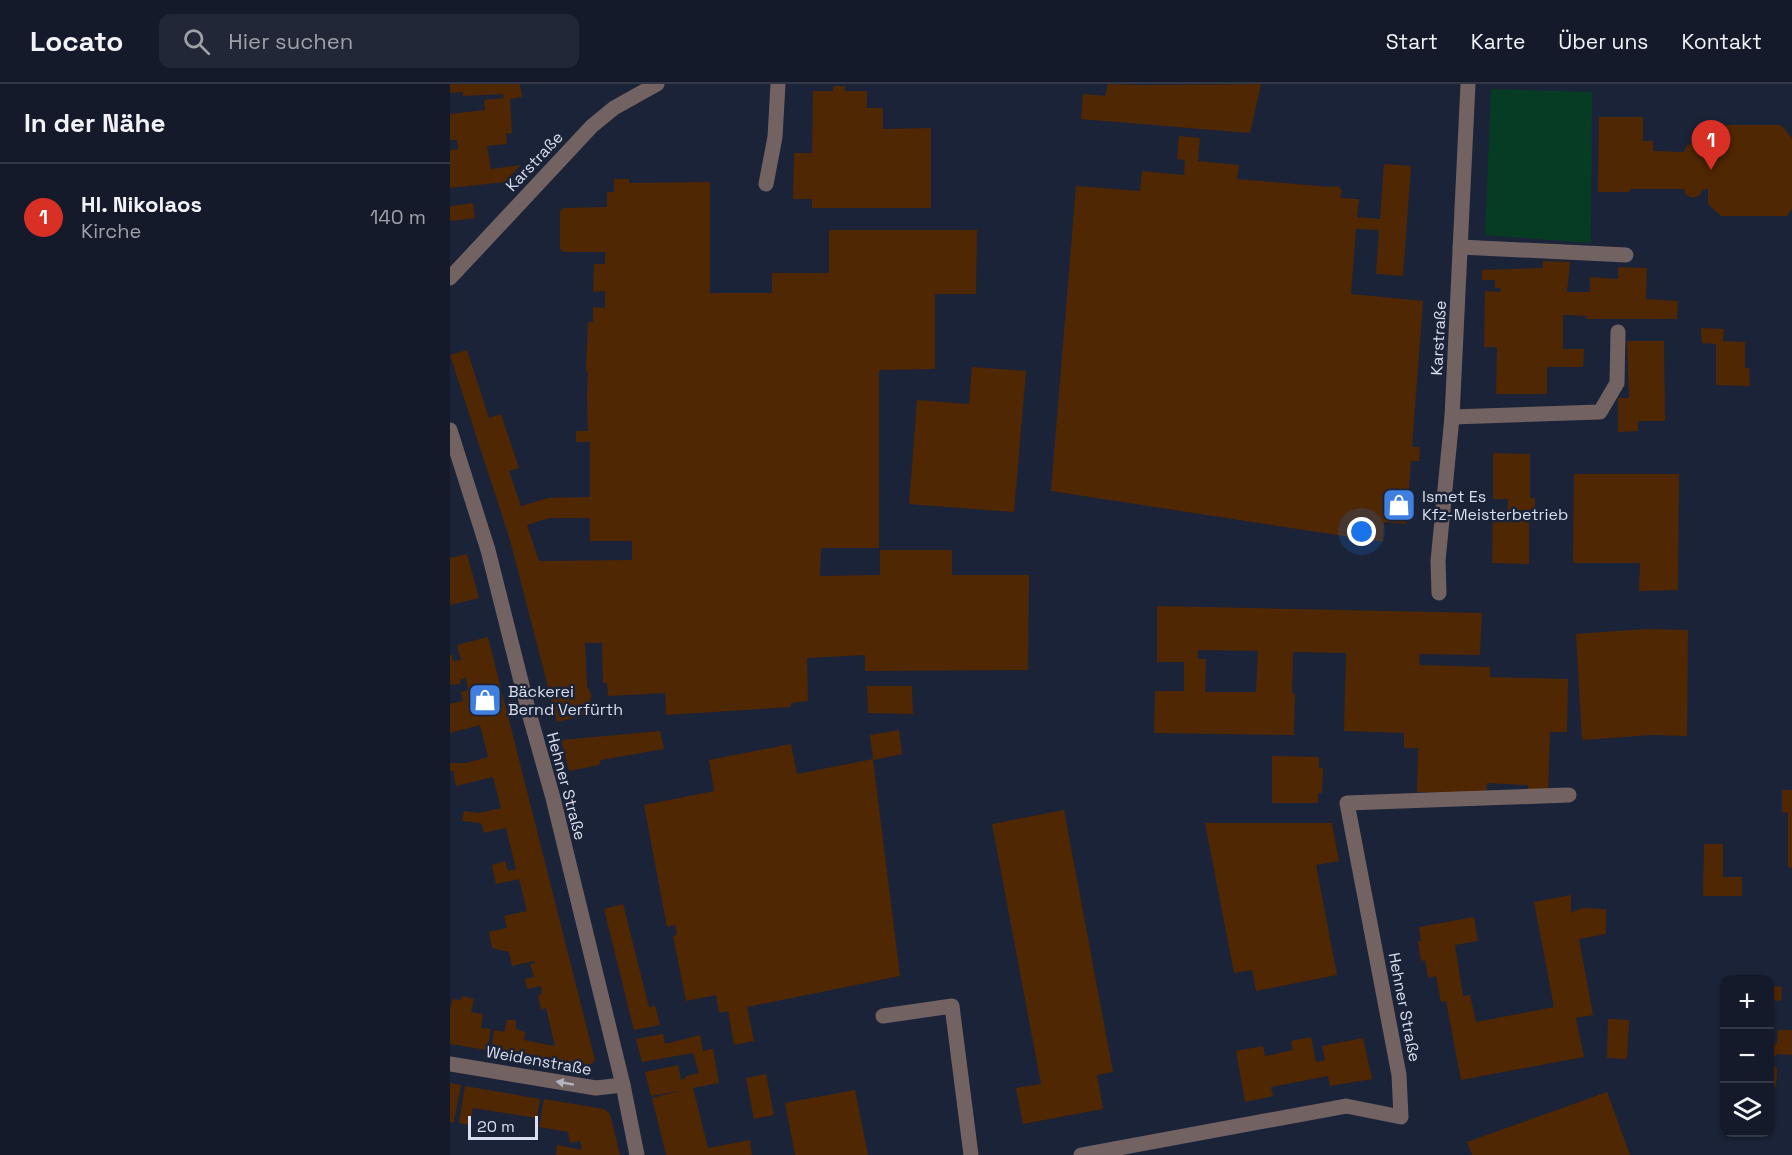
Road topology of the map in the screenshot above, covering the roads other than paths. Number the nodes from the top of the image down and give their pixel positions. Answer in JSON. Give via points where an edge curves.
{"nodes":[{"id":1,"x":657,"y":84,"type":"edge"},
{"id":2,"x":778,"y":84,"type":"edge"},
{"id":3,"x":1468,"y":84,"type":"edge"},
{"id":4,"x":766,"y":184,"type":"dead end"},
{"id":5,"x":1460,"y":247,"type":"junction"},
{"id":6,"x":1626,"y":255,"type":"dead end"},
{"id":7,"x":450,"y":278,"type":"edge"},
{"id":8,"x":1618,"y":332,"type":"dead end"},
{"id":9,"x":1452,"y":417,"type":"junction"},
{"id":10,"x":450,"y":430,"type":"edge"},
{"id":11,"x":1439,"y":593,"type":"dead end"},
{"id":12,"x":1569,"y":795,"type":"dead end"},
{"id":13,"x":883,"y":1017,"type":"dead end"},
{"id":14,"x":450,"y":1064,"type":"edge"},
{"id":15,"x":623,"y":1085,"type":"junction"},
{"id":16,"x":637,"y":1155,"type":"edge"},
{"id":17,"x":971,"y":1155,"type":"edge"},
{"id":18,"x":1081,"y":1155,"type":"edge"}],
"edges":[{"from":1,"to":7,"type":"street","name":"Karstraße","via":[[614,108],[592,126]]},
{"from":2,"to":4,"type":"street","via":[[775,137]]},
{"from":3,"to":5,"type":"street","name":"Karstraße"},
{"from":5,"to":6,"type":"street"},
{"from":5,"to":9,"type":"street","name":"Karstraße"},
{"from":8,"to":9,"type":"street","via":[[1617,383],[1600,412]]},
{"from":9,"to":11,"type":"street","name":"Karstraße","via":[[1438,561]]},
{"from":10,"to":15,"type":"street","name":"Hehner Straße","via":[[488,550]]},
{"from":12,"to":18,"type":"street","name":"Hehner Straße","via":[[1347,803],[1399,1075],[1401,1117],[1346,1106]]},
{"from":13,"to":17,"type":"street","via":[[952,1006]]},
{"from":15,"to":14,"type":"street","name":"Weidenstraße","one_way":true,"via":[[596,1088]]},
{"from":15,"to":16,"type":"street","name":"Hehner Straße"}]}
